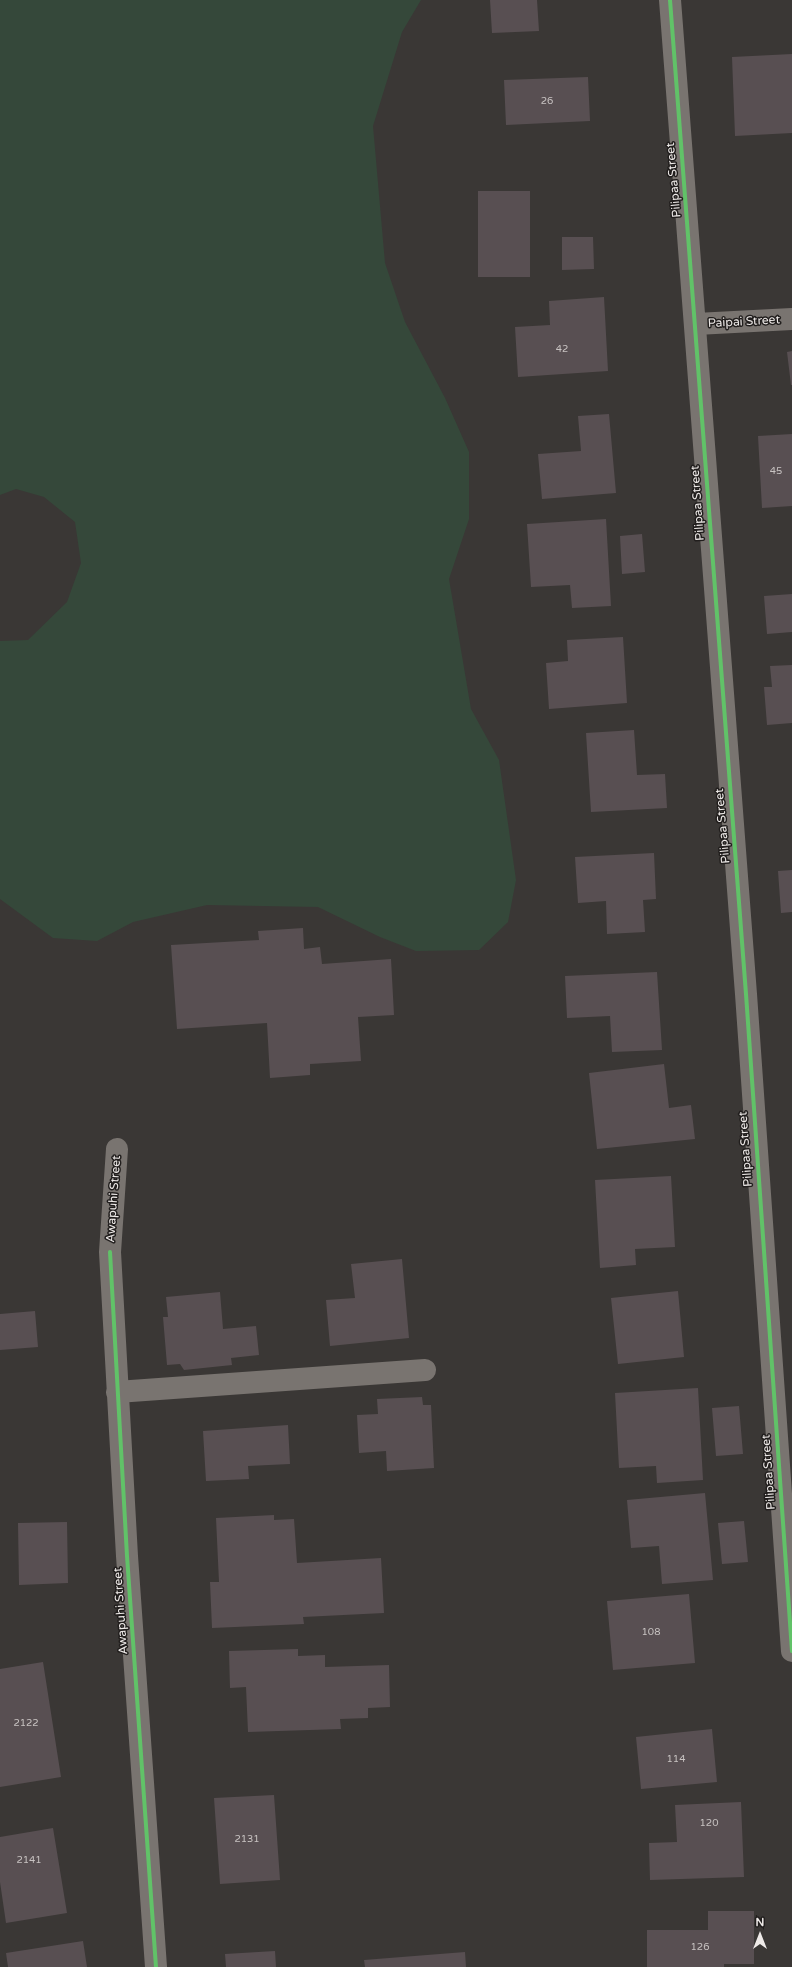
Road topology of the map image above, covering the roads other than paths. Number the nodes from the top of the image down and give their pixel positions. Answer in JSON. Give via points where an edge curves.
{"nodes":[{"id":1,"x":670,"y":0,"type":"edge"},
{"id":2,"x":792,"y":319,"type":"edge"},
{"id":3,"x":696,"y":324,"type":"junction"},
{"id":4,"x":117,"y":1149,"type":"dead end"},
{"id":5,"x":425,"y":1370,"type":"dead end"},
{"id":6,"x":117,"y":1392,"type":"junction"},
{"id":7,"x":792,"y":1651,"type":"edge"},
{"id":8,"x":156,"y":1967,"type":"edge"}],
"edges":[{"from":1,"to":3,"type":"street","name":"Pilipaa Street"},
{"from":2,"to":3,"type":"street","name":"Paipai Street"},
{"from":3,"to":7,"type":"street","name":"Pilipaa Street"},
{"from":4,"to":6,"type":"street","name":"Awapuhi Street","via":[[110,1252]]},
{"from":5,"to":6,"type":"street"},
{"from":6,"to":8,"type":"street","name":"Awapuhi Street"}]}
